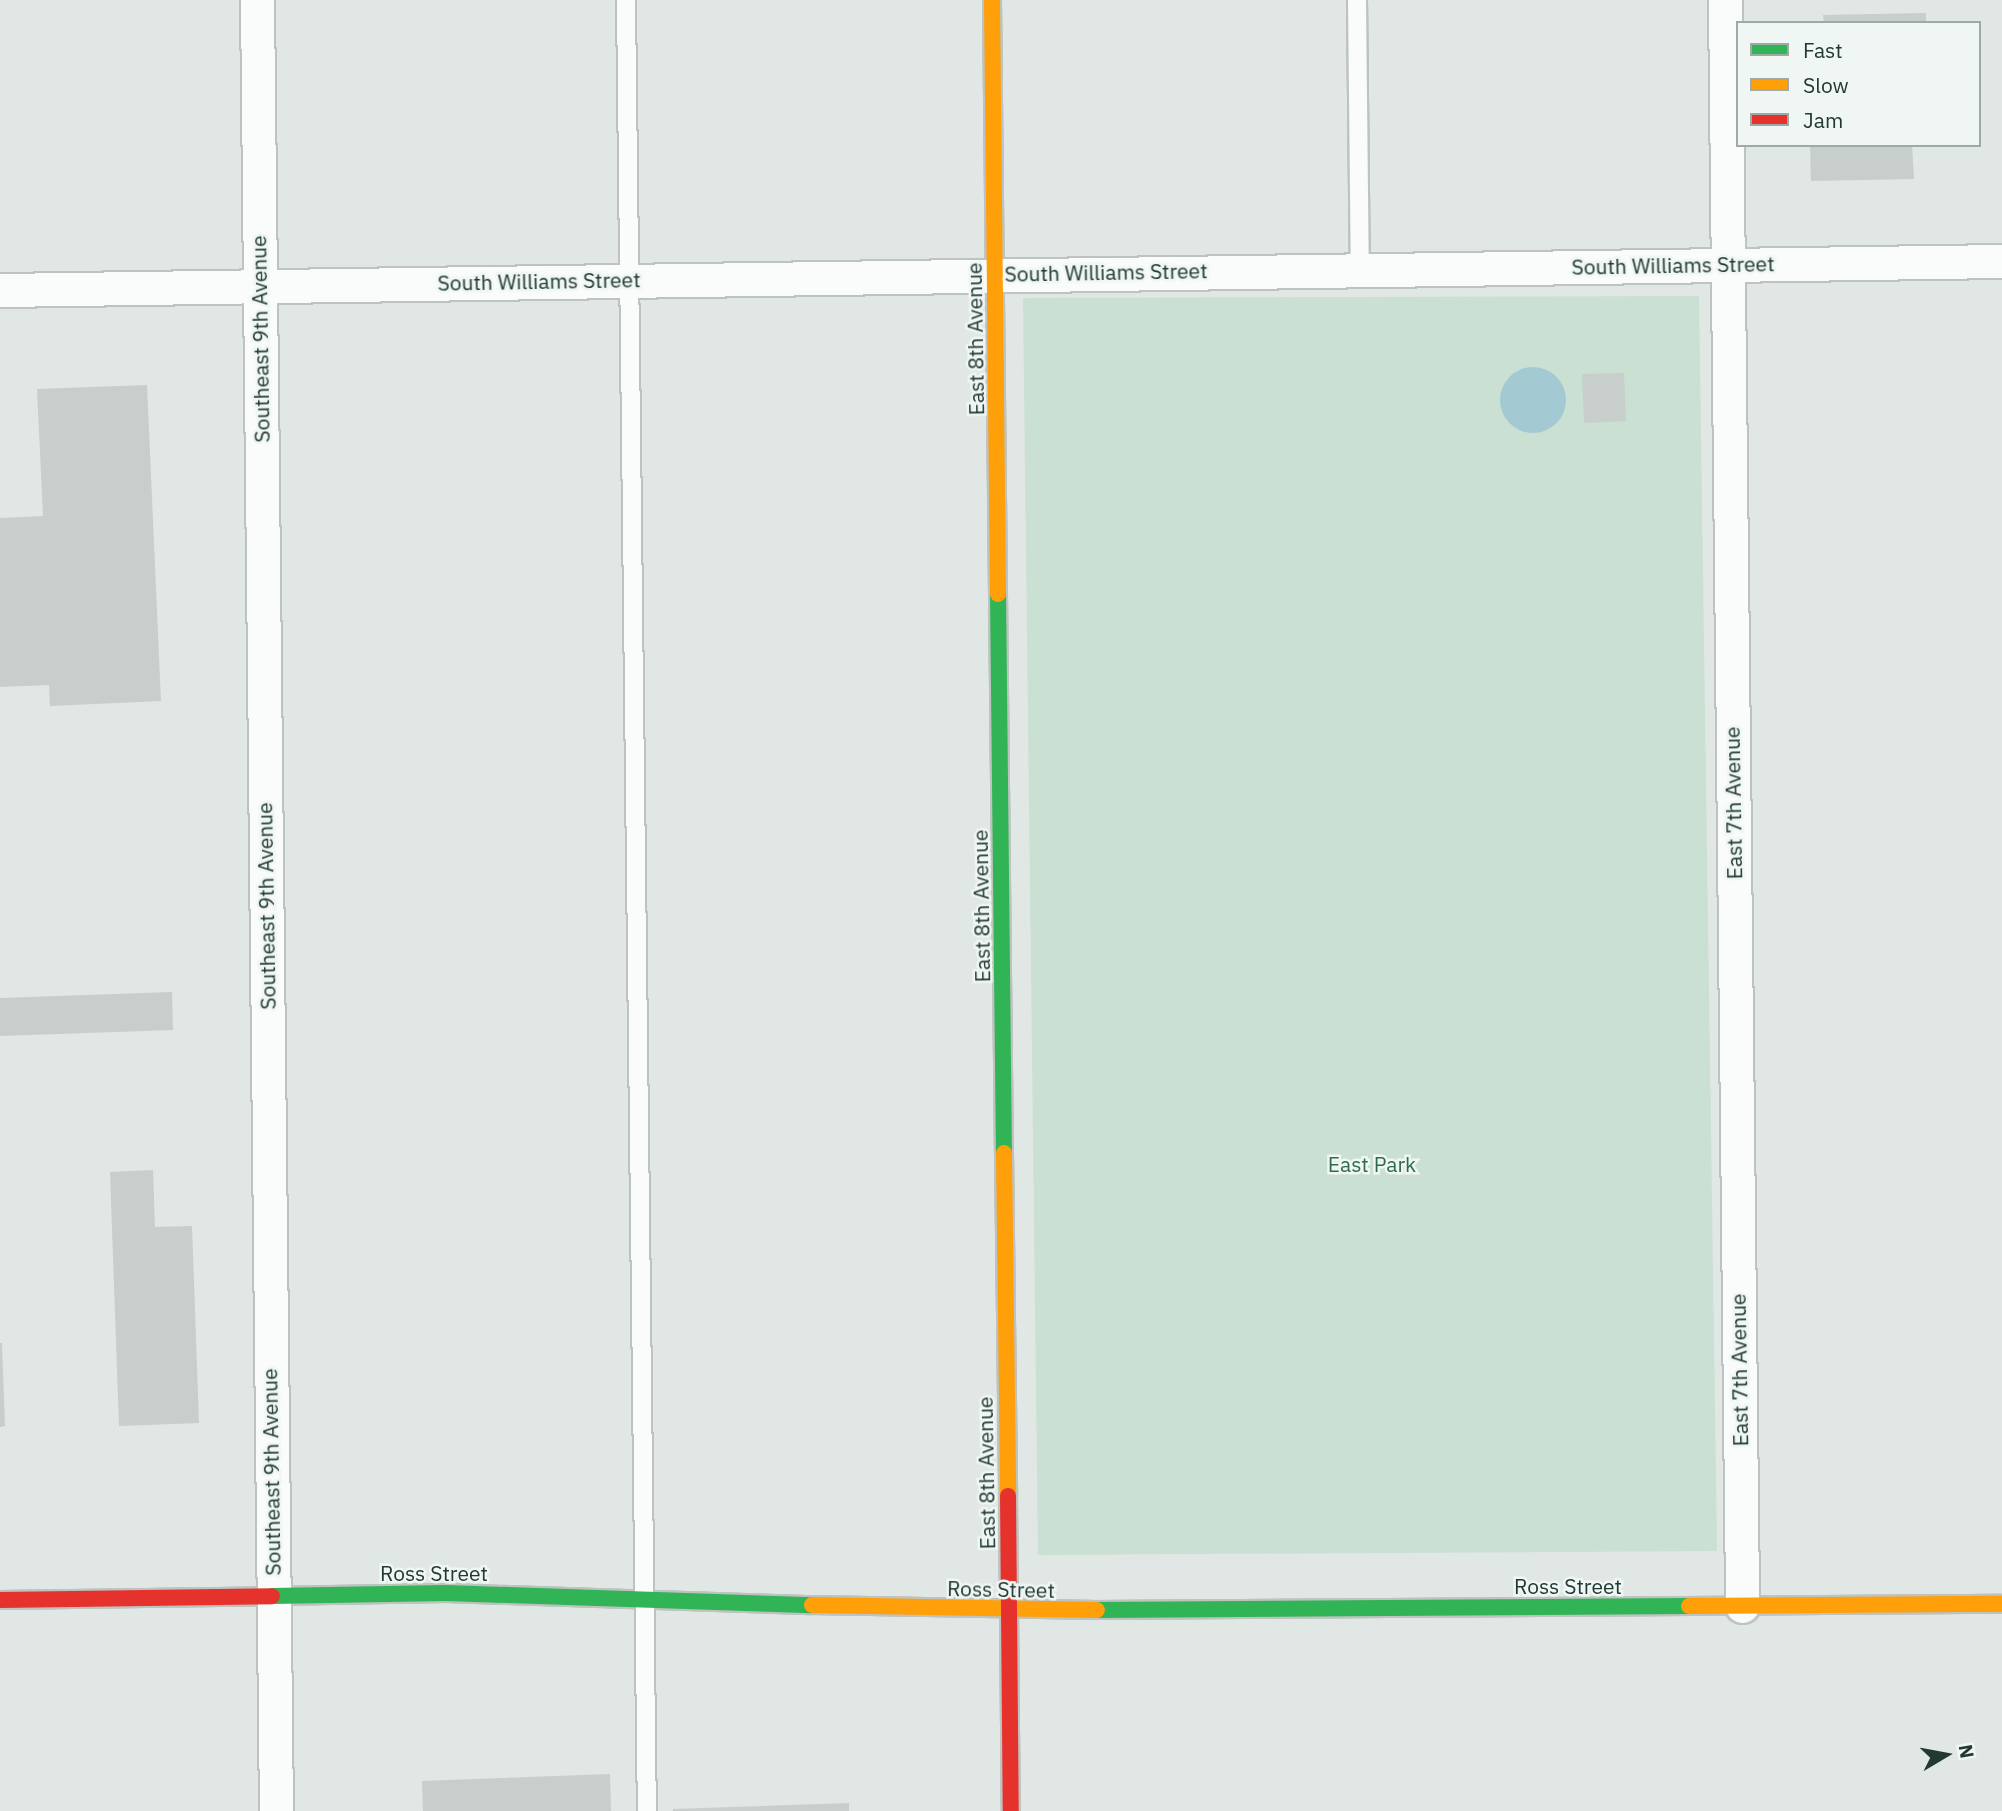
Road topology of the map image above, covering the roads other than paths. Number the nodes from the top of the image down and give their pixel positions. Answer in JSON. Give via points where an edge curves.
{"nodes":[{"id":1,"x":257,"y":0,"type":"edge"},
{"id":2,"x":626,"y":0,"type":"edge"},
{"id":3,"x":992,"y":0,"type":"edge"},
{"id":4,"x":1357,"y":0,"type":"edge"},
{"id":5,"x":1725,"y":0,"type":"edge"},
{"id":6,"x":2002,"y":261,"type":"edge"},
{"id":7,"x":1728,"y":265,"type":"junction"},
{"id":8,"x":1360,"y":269,"type":"junction"},
{"id":9,"x":996,"y":274,"type":"junction"},
{"id":10,"x":630,"y":280,"type":"junction"},
{"id":11,"x":260,"y":283,"type":"junction"},
{"id":12,"x":0,"y":290,"type":"edge"},
{"id":13,"x":272,"y":1595,"type":"junction"},
{"id":14,"x":644,"y":1598,"type":"junction"},
{"id":15,"x":0,"y":1600,"type":"edge"},
{"id":16,"x":2002,"y":1604,"type":"edge"},
{"id":17,"x":1742,"y":1606,"type":"junction"},
{"id":18,"x":1009,"y":1611,"type":"junction"},
{"id":19,"x":276,"y":1811,"type":"edge"},
{"id":20,"x":647,"y":1811,"type":"edge"},
{"id":21,"x":1011,"y":1811,"type":"edge"}],
"edges":[{"from":1,"to":11,"type":"street","name":"Southeast 9th Avenue"},
{"from":2,"to":10,"type":"lane"},
{"from":3,"to":9,"type":"main road","name":"East 8th Avenue"},
{"from":4,"to":8,"type":"lane"},
{"from":5,"to":7,"type":"street","name":"East 7th Avenue"},
{"from":6,"to":7,"type":"street","name":"South Williams Street"},
{"from":7,"to":8,"type":"street","name":"South Williams Street"},
{"from":7,"to":17,"type":"street","name":"East 7th Avenue"},
{"from":8,"to":9,"type":"street","name":"South Williams Street"},
{"from":9,"to":10,"type":"street","name":"South Williams Street"},
{"from":9,"to":18,"type":"main road","name":"East 8th Avenue"},
{"from":10,"to":11,"type":"street","name":"South Williams Street"},
{"from":10,"to":14,"type":"lane"},
{"from":11,"to":12,"type":"street","name":"South Williams Street"},
{"from":11,"to":13,"type":"street","name":"Southeast 9th Avenue"},
{"from":13,"to":14,"type":"main road","name":"Ross Street"},
{"from":13,"to":15,"type":"main road","name":"Ross Street"},
{"from":13,"to":19,"type":"street","name":"Southeast 9th Avenue"},
{"from":14,"to":18,"type":"main road","name":"Ross Street"},
{"from":14,"to":20,"type":"lane"},
{"from":16,"to":17,"type":"main road","name":"Ross Street"},
{"from":17,"to":18,"type":"main road","name":"Ross Street"},
{"from":18,"to":21,"type":"main road","name":"East 8th Avenue"}]}
